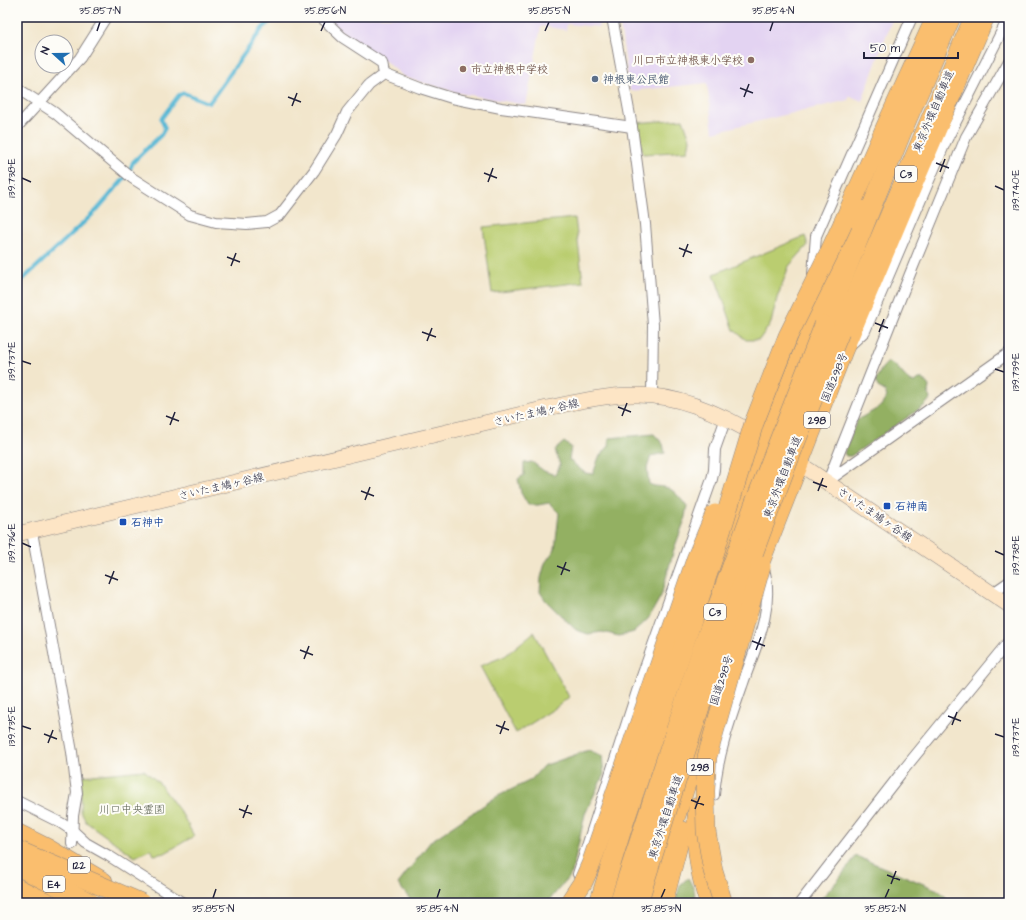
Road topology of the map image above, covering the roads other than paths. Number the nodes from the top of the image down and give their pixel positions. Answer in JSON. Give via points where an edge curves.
{"nodes":[{"id":1,"x":106,"y":17,"type":"edge"},
{"id":2,"x":321,"y":17,"type":"edge"},
{"id":3,"x":612,"y":17,"type":"edge"},
{"id":4,"x":912,"y":17,"type":"edge"},
{"id":5,"x":936,"y":17,"type":"edge"},
{"id":6,"x":941,"y":17,"type":"edge"},
{"id":7,"x":952,"y":17,"type":"edge"},
{"id":8,"x":974,"y":17,"type":"edge"},
{"id":9,"x":986,"y":17,"type":"edge"},
{"id":10,"x":1009,"y":17,"type":"edge"},
{"id":11,"x":1009,"y":61,"type":"edge"},
{"id":12,"x":384,"y":74,"type":"junction"},
{"id":13,"x":17,"y":88,"type":"edge"},
{"id":14,"x":39,"y":102,"type":"junction"},
{"id":15,"x":17,"y":127,"type":"edge"},
{"id":16,"x":632,"y":127,"type":"junction"},
{"id":17,"x":808,"y":335,"type":"junction"},
{"id":18,"x":844,"y":351,"type":"junction"},
{"id":19,"x":1009,"y":353,"type":"edge"},
{"id":20,"x":652,"y":396,"type":"junction"},
{"id":21,"x":809,"y":406,"type":"junction"},
{"id":22,"x":726,"y":418,"type":"junction"},
{"id":23,"x":754,"y":423,"type":"junction"},
{"id":24,"x":766,"y":442,"type":"junction"},
{"id":25,"x":800,"y":463,"type":"junction"},
{"id":26,"x":828,"y":482,"type":"junction"},
{"id":27,"x":32,"y":532,"type":"junction"},
{"id":28,"x":17,"y":534,"type":"edge"},
{"id":29,"x":762,"y":559,"type":"junction"},
{"id":30,"x":1009,"y":582,"type":"edge"},
{"id":31,"x":993,"y":593,"type":"junction"},
{"id":32,"x":1009,"y":605,"type":"edge"},
{"id":33,"x":738,"y":631,"type":"junction"},
{"id":34,"x":1009,"y":642,"type":"edge"},
{"id":35,"x":707,"y":757,"type":"junction"},
{"id":36,"x":17,"y":801,"type":"edge"},
{"id":37,"x":633,"y":826,"type":"junction"},
{"id":38,"x":73,"y":831,"type":"junction"},
{"id":39,"x":17,"y":832,"type":"edge"},
{"id":40,"x":72,"y":844,"type":"dead end"},
{"id":41,"x":17,"y":850,"type":"edge"},
{"id":42,"x":17,"y":866,"type":"edge"},
{"id":43,"x":17,"y":888,"type":"edge"},
{"id":44,"x":48,"y":903,"type":"edge"},
{"id":45,"x":91,"y":903,"type":"edge"},
{"id":46,"x":140,"y":903,"type":"edge"},
{"id":47,"x":183,"y":903,"type":"edge"},
{"id":48,"x":569,"y":903,"type":"edge"},
{"id":49,"x":595,"y":903,"type":"edge"},
{"id":50,"x":599,"y":903,"type":"edge"},
{"id":51,"x":609,"y":903,"type":"edge"},
{"id":52,"x":619,"y":903,"type":"edge"},
{"id":53,"x":638,"y":903,"type":"edge"},
{"id":54,"x":648,"y":903,"type":"edge"},
{"id":55,"x":664,"y":903,"type":"edge"},
{"id":56,"x":709,"y":903,"type":"edge"},
{"id":57,"x":722,"y":903,"type":"edge"},
{"id":58,"x":800,"y":903,"type":"edge"}],
"edges":[{"from":1,"to":14,"type":"street","via":[[80,58]]},
{"from":2,"to":12,"type":"street","via":[[342,37],[382,63]]},
{"from":3,"to":16,"type":"street"},
{"from":4,"to":17,"type":"street","via":[[816,236]]},
{"from":5,"to":23,"type":"highway","bridge":true,"via":[[831,249],[788,336]]},
{"from":6,"to":17,"type":"highway","via":[[877,164]]},
{"from":7,"to":52,"type":"highway","name":"東京外環自動車道","number":"C3","bridge":true,"via":[[865,220],[755,502],[701,652]]},
{"from":8,"to":21,"type":"highway","name":"東京外環自動車道","number":"C3","bridge":true},
{"from":9,"to":18,"type":"highway","name":"国道298号","number":"298"},
{"from":10,"to":18,"type":"street","via":[[945,143],[866,331]]},
{"from":11,"to":26,"type":"street","via":[[966,137]]},
{"from":12,"to":14,"type":"street","via":[[369,85],[347,112],[337,134],[314,171],[280,215],[267,222],[247,224],[216,222],[190,214],[132,178]]},
{"from":12,"to":16,"type":"street","via":[[452,98],[501,108]]},
{"from":13,"to":14,"type":"street"},
{"from":14,"to":15,"type":"street"},
{"from":16,"to":20,"type":"street","via":[[653,325]]},
{"from":17,"to":24,"type":"highway"},
{"from":18,"to":25,"type":"highway","name":"国道298号","number":"298"},
{"from":19,"to":26,"type":"street"},
{"from":20,"to":22,"type":"main road","name":"さいたま鳩ヶ谷線","via":[[689,404]]},
{"from":20,"to":27,"type":"main road","name":"さいたま鳩ヶ谷線","via":[[616,396],[547,408]]},
{"from":21,"to":35,"type":"highway","bridge":true},
{"from":21,"to":53,"type":"highway","name":"東京外環自動車道","number":"C3","bridge":true,"via":[[716,657]]},
{"from":22,"to":24,"type":"main road","name":"さいたま鳩ヶ谷線"},
{"from":22,"to":48,"type":"street","via":[[715,449],[712,479],[641,679]]},
{"from":23,"to":48,"type":"highway","bridge":true,"via":[[696,559],[591,864]]},
{"from":23,"to":50,"type":"highway","bridge":true,"via":[[713,558]]},
{"from":24,"to":25,"type":"main road","name":"さいたま鳩ヶ谷線"},
{"from":24,"to":37,"type":"highway"},
{"from":25,"to":26,"type":"main road","name":"さいたま鳩ヶ谷線"},
{"from":25,"to":29,"type":"highway","name":"国道298号","number":"298"},
{"from":26,"to":31,"type":"main road","name":"さいたま鳩ヶ谷線"},
{"from":27,"to":28,"type":"main road","name":"さいたま鳩ヶ谷線"},
{"from":27,"to":38,"type":"street","via":[[72,752],[77,794]]},
{"from":29,"to":33,"type":"highway","name":"国道298号","number":"298"},
{"from":29,"to":57,"type":"street","via":[[768,599],[764,620],[731,718],[715,782],[712,841]]},
{"from":30,"to":31,"type":"street"},
{"from":31,"to":32,"type":"main road","name":"さいたま鳩ヶ谷線"},
{"from":33,"to":54,"type":"highway","name":"国道298号","number":"298"},
{"from":33,"to":55,"type":"highway","number":"298"},
{"from":34,"to":58,"type":"street","via":[[905,768]]},
{"from":35,"to":56,"type":"highway","bridge":true,"via":[[699,794],[697,834],[701,877]]},
{"from":35,"to":57,"type":"highway","bridge":true,"via":[[706,831]]},
{"from":36,"to":38,"type":"street"},
{"from":37,"to":49,"type":"highway"},
{"from":37,"to":51,"type":"highway"},
{"from":38,"to":40,"type":"street"},
{"from":38,"to":47,"type":"street","via":[[86,843]]},
{"from":39,"to":46,"type":"highway","number":"122","via":[[47,847]]},
{"from":41,"to":46,"type":"highway","bridge":true},
{"from":42,"to":45,"type":"highway","number":"E4","bridge":true},
{"from":43,"to":44,"type":"highway","number":"E4","bridge":true}]}
